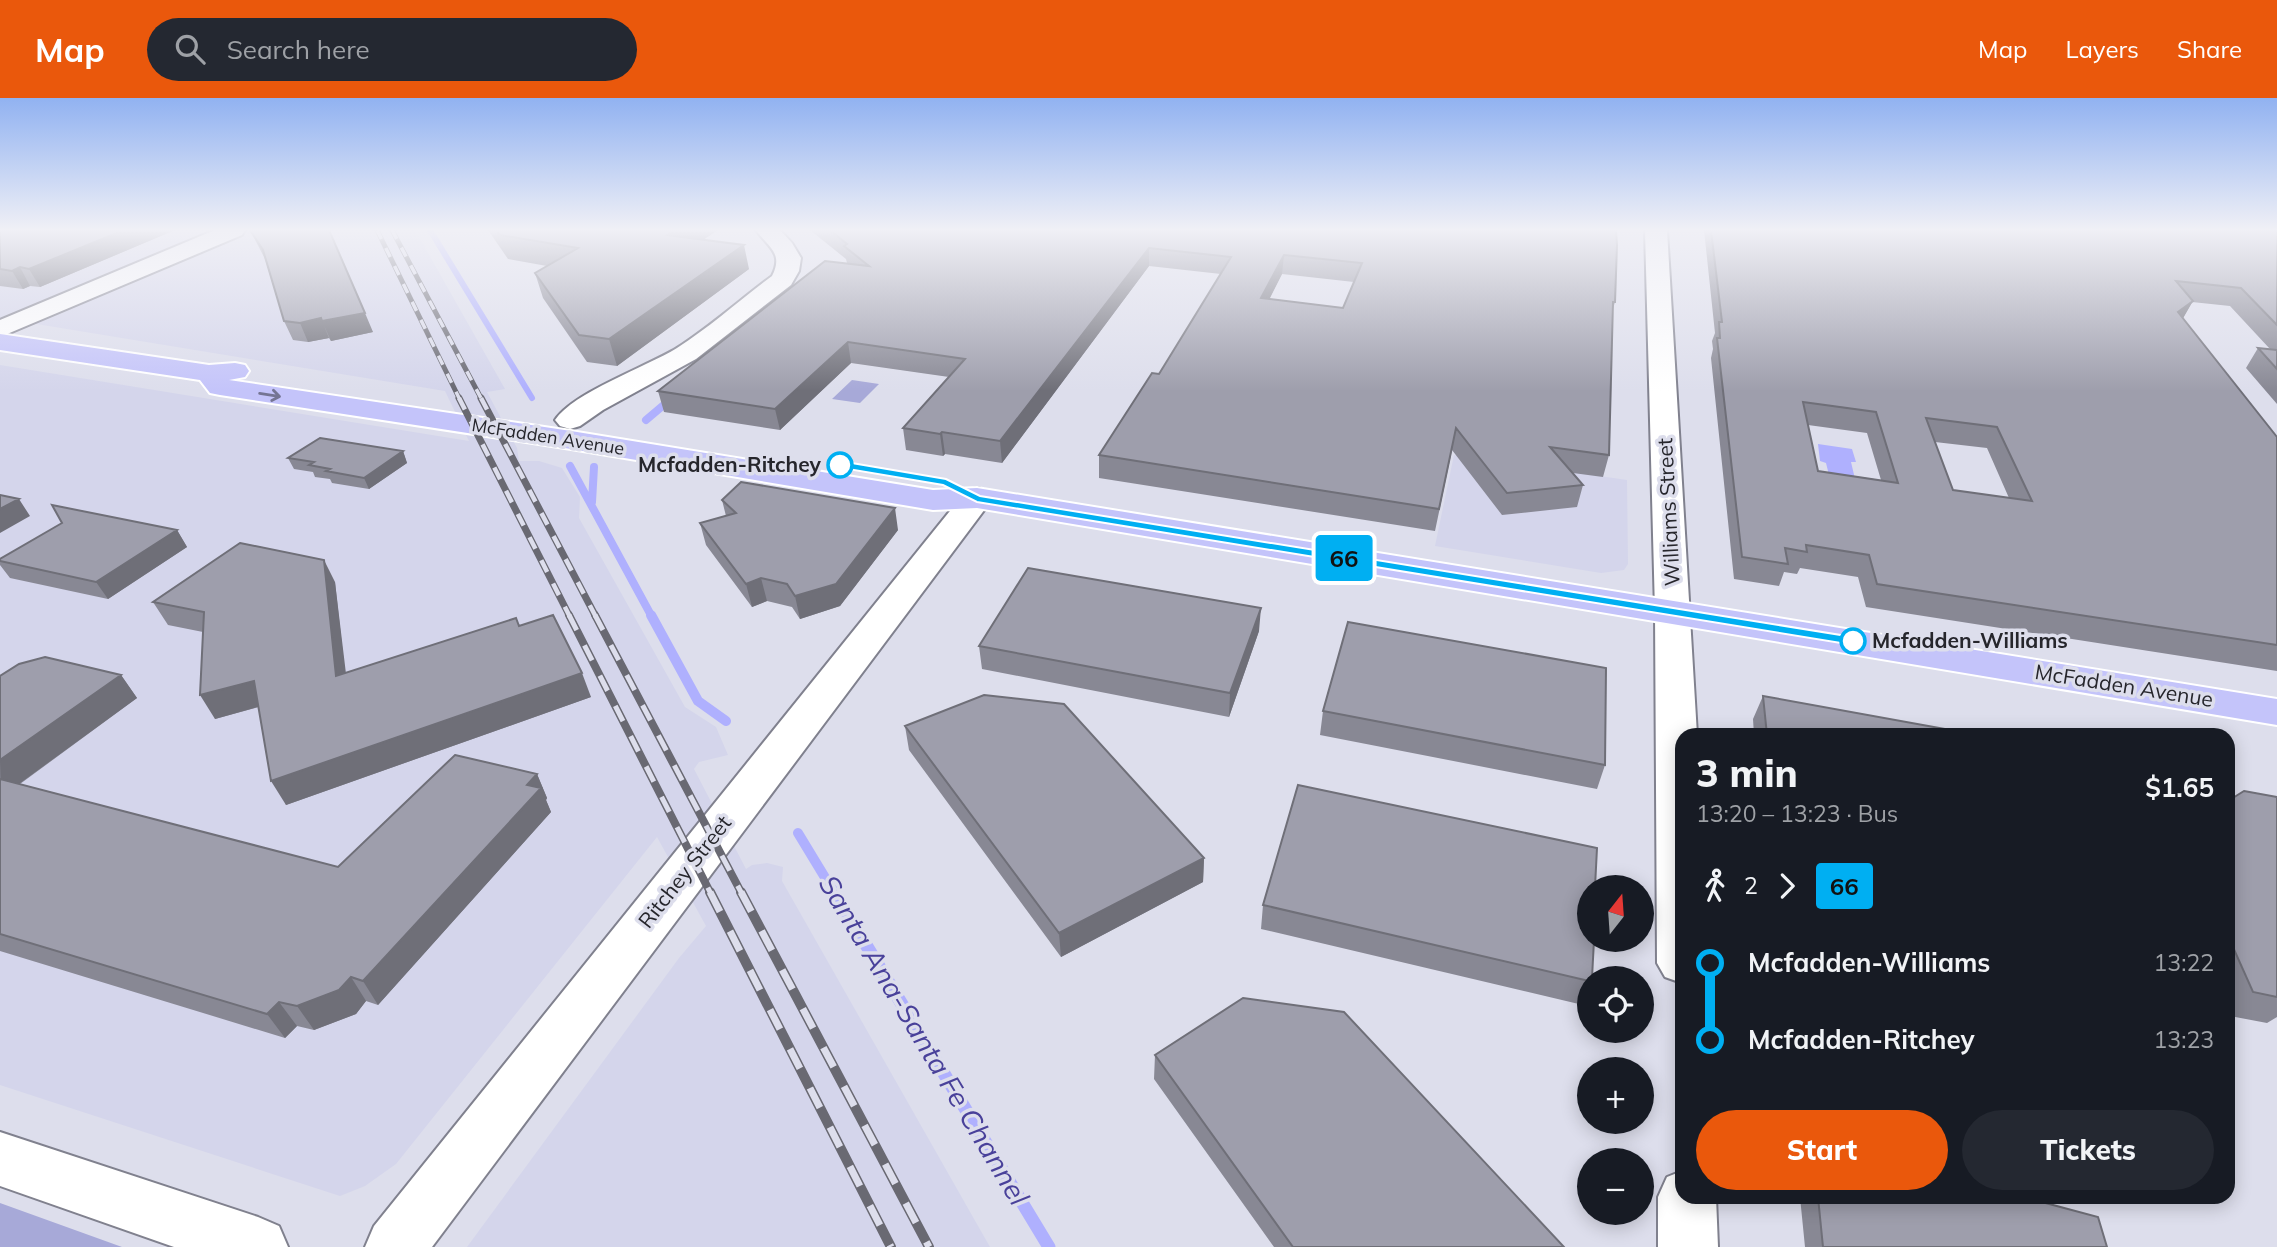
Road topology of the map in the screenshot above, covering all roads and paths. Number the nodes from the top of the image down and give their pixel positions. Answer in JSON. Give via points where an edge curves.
{"nodes":[{"id":1,"x":107,"y":284,"type":"edge"},
{"id":2,"x":779,"y":284,"type":"edge"},
{"id":3,"x":1658,"y":284,"type":"edge"},
{"id":4,"x":0,"y":329,"type":"edge"},
{"id":5,"x":0,"y":342,"type":"edge"},
{"id":6,"x":209,"y":373,"type":"junction"},
{"id":7,"x":570,"y":420,"type":"junction"},
{"id":8,"x":977,"y":498,"type":"junction"},
{"id":9,"x":1673,"y":611,"type":"junction"},
{"id":10,"x":2277,"y":712,"type":"edge"},
{"id":11,"x":1676,"y":728,"type":"edge"},
{"id":12,"x":0,"y":1159,"type":"edge"},
{"id":13,"x":1687,"y":1204,"type":"edge"},
{"id":14,"x":258,"y":1247,"type":"edge"},
{"id":15,"x":395,"y":1247,"type":"edge"},
{"id":16,"x":1688,"y":1247,"type":"edge"}],
"edges":[{"from":1,"to":4,"type":"street"},
{"from":2,"to":7,"type":"street","via":[[687,353]]},
{"from":3,"to":9,"type":"street","name":"Williams Street"},
{"from":5,"to":6,"type":"main road","name":"McFadden Avenue"},
{"from":6,"to":7,"type":"main road","name":"McFadden Avenue","via":[[248,370]]},
{"from":6,"to":8,"type":"main road","name":"McFadden Avenue","one_way":true,"via":[[220,387],[933,500]]},
{"from":7,"to":8,"type":"main road","name":"McFadden Avenue","via":[[946,482]]},
{"from":8,"to":9,"type":"main road","name":"McFadden Avenue"},
{"from":8,"to":15,"type":"street","name":"Ritchey Street"},
{"from":9,"to":10,"type":"main road","name":"McFadden Avenue"},
{"from":9,"to":11,"type":"street","name":"Williams Street"},
{"from":12,"to":14,"type":"street"},
{"from":13,"to":16,"type":"street"}]}
